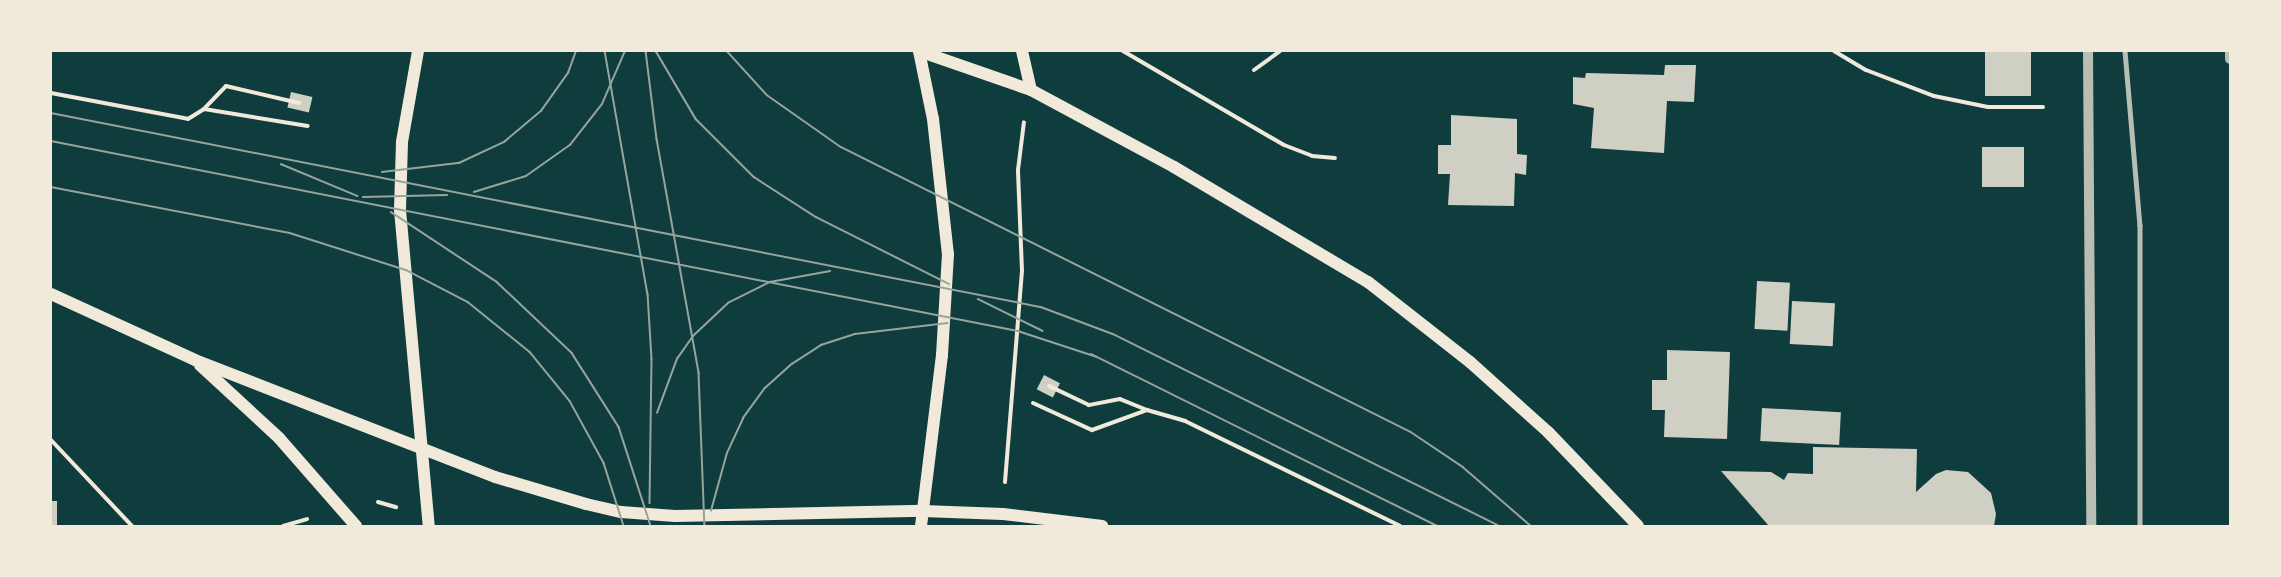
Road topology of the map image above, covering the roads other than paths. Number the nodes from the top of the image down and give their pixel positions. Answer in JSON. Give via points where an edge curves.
{"nodes":[{"id":1,"x":418,"y":51,"type":"edge"},
{"id":2,"x":919,"y":51,"type":"edge"},
{"id":3,"x":1022,"y":51,"type":"edge"},
{"id":4,"x":2088,"y":51,"type":"edge"},
{"id":5,"x":2125,"y":51,"type":"edge"},
{"id":6,"x":2230,"y":51,"type":"edge"},
{"id":7,"x":2230,"y":59,"type":"edge"},
{"id":8,"x":1031,"y":90,"type":"junction"},
{"id":9,"x":51,"y":294,"type":"edge"},
{"id":10,"x":195,"y":360,"type":"junction"},
{"id":11,"x":421,"y":449,"type":"junction"},
{"id":12,"x":923,"y":511,"type":"junction"},
{"id":13,"x":356,"y":526,"type":"edge"},
{"id":14,"x":429,"y":526,"type":"edge"},
{"id":15,"x":921,"y":526,"type":"edge"},
{"id":16,"x":1102,"y":526,"type":"edge"},
{"id":17,"x":1638,"y":526,"type":"edge"},
{"id":18,"x":2091,"y":526,"type":"edge"},
{"id":19,"x":2140,"y":526,"type":"edge"}],
"edges":[{"from":1,"to":11,"type":"main road","via":[[402,142],[399,210]]},
{"from":2,"to":8,"type":"main road"},
{"from":2,"to":12,"type":"main road","via":[[936,142],[948,254],[942,354]]},
{"from":3,"to":8,"type":"main road"},
{"from":4,"to":18,"type":"street"},
{"from":5,"to":19,"type":"lane","via":[[2140,225]]},
{"from":6,"to":7,"type":"street"},
{"from":8,"to":17,"type":"main road","via":[[1194,178],[1368,282],[1470,362],[1539,424]]},
{"from":9,"to":10,"type":"main road"},
{"from":10,"to":11,"type":"main road"},
{"from":10,"to":13,"type":"main road","via":[[279,438]]},
{"from":11,"to":12,"type":"main road","via":[[506,481],[621,512],[675,516]]},
{"from":11,"to":14,"type":"main road"},
{"from":12,"to":15,"type":"main road"},
{"from":12,"to":16,"type":"main road","via":[[1037,516]]}]}
